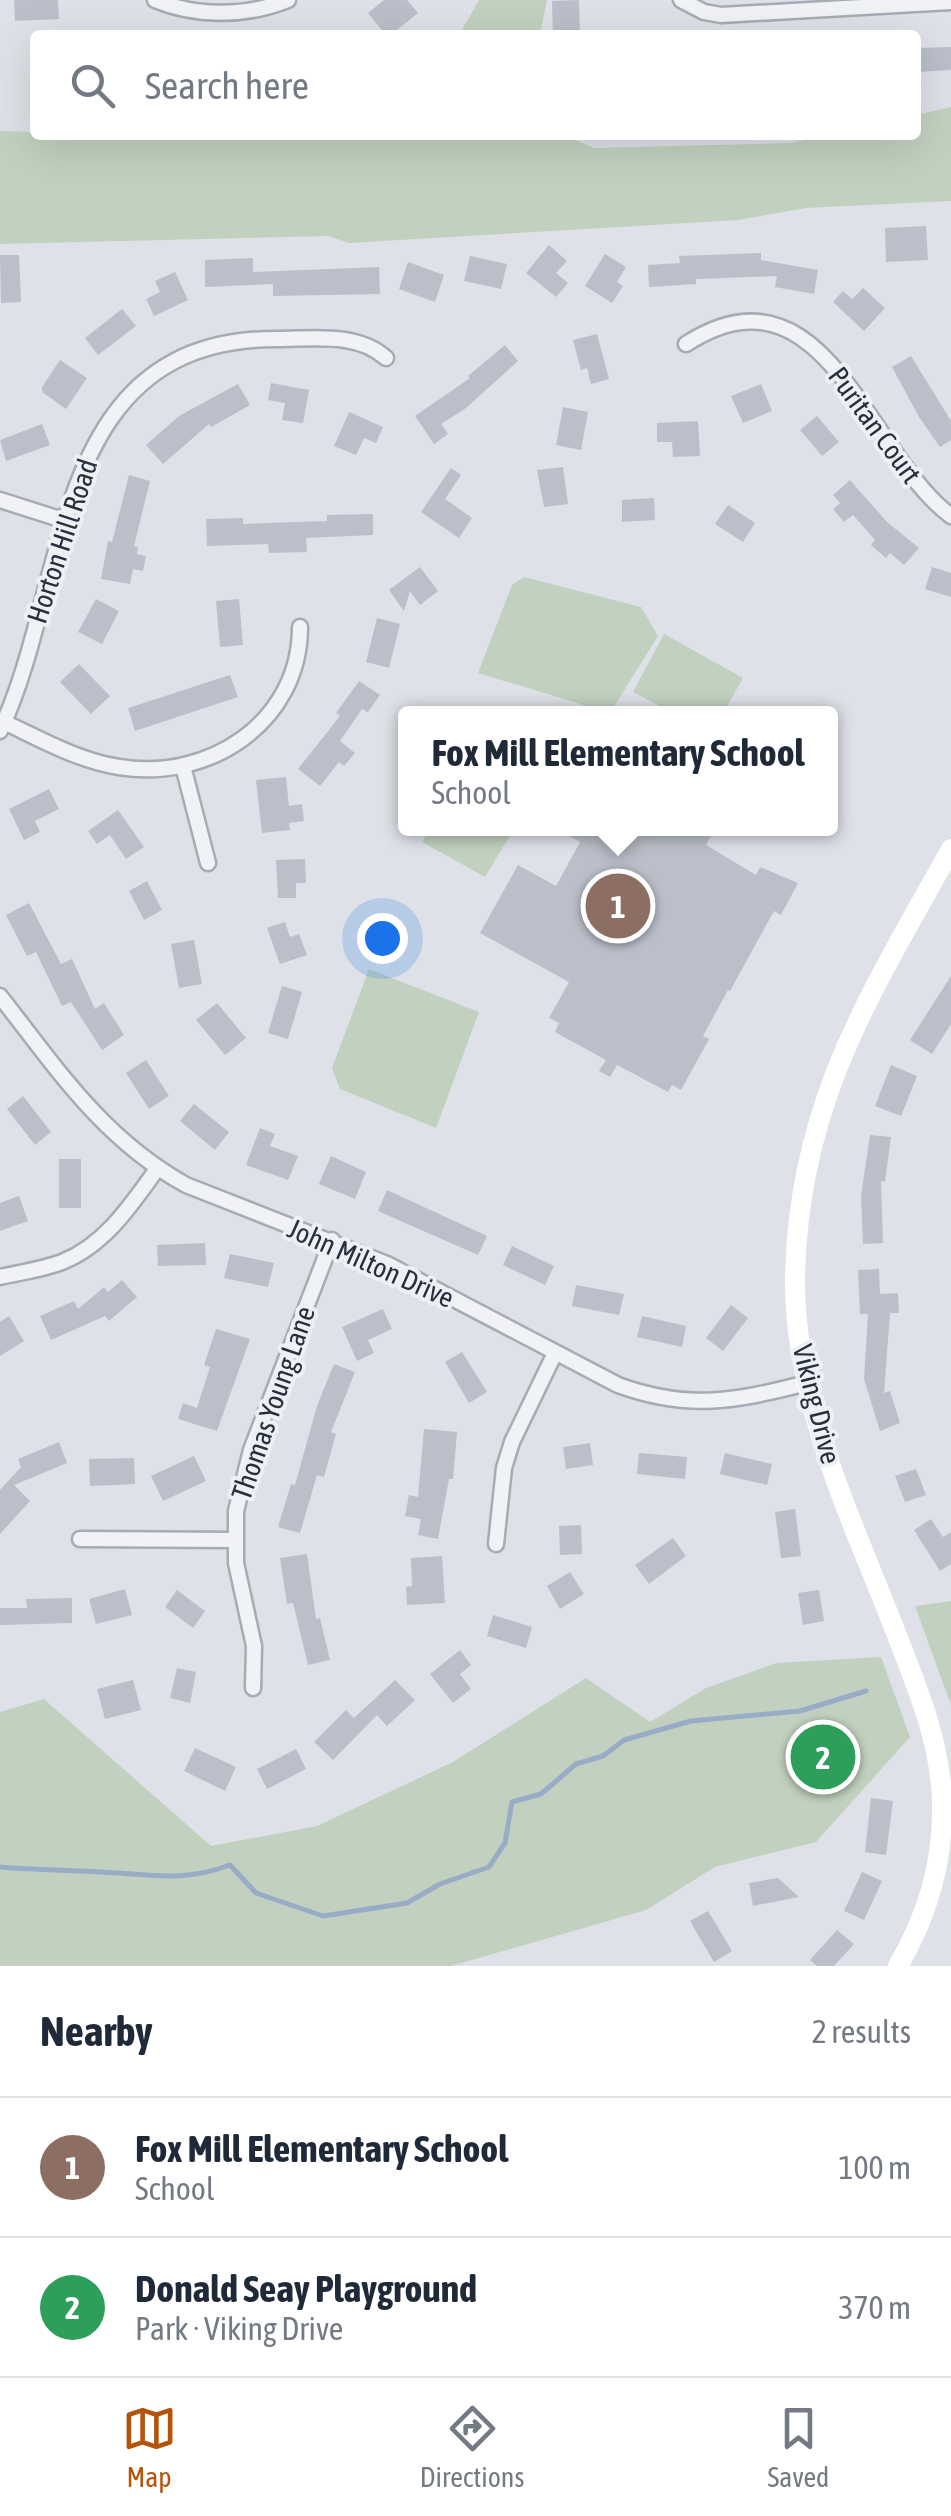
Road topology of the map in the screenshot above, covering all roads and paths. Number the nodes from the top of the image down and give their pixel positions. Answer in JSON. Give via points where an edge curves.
{"nodes":[{"id":1,"x":154,"y":0,"type":"edge"},
{"id":2,"x":288,"y":0,"type":"edge"},
{"id":3,"x":681,"y":0,"type":"edge"},
{"id":4,"x":951,"y":2,"type":"edge"},
{"id":5,"x":686,"y":344,"type":"dead end"},
{"id":6,"x":386,"y":358,"type":"dead end"},
{"id":7,"x":0,"y":500,"type":"edge"},
{"id":8,"x":951,"y":516,"type":"edge"},
{"id":9,"x":66,"y":521,"type":"junction"},
{"id":10,"x":300,"y":627,"type":"dead end"},
{"id":11,"x":2,"y":726,"type":"edge"},
{"id":12,"x":183,"y":766,"type":"junction"},
{"id":13,"x":951,"y":849,"type":"edge"},
{"id":14,"x":208,"y":863,"type":"dead end"},
{"id":15,"x":0,"y":996,"type":"edge"},
{"id":16,"x":157,"y":1169,"type":"junction"},
{"id":17,"x":332,"y":1240,"type":"junction"},
{"id":18,"x":0,"y":1277,"type":"edge"},
{"id":19,"x":555,"y":1352,"type":"junction"},
{"id":20,"x":807,"y":1383,"type":"junction"},
{"id":21,"x":80,"y":1539,"type":"dead end"},
{"id":22,"x":234,"y":1540,"type":"junction"},
{"id":23,"x":496,"y":1544,"type":"dead end"},
{"id":24,"x":253,"y":1688,"type":"dead end"},
{"id":25,"x":898,"y":1966,"type":"edge"}],
"edges":[{"from":1,"to":2,"type":"street","via":[[223,13]]},
{"from":3,"to":4,"type":"street","via":[[721,15]]},
{"from":5,"to":8,"type":"street","name":"Puritan Court","via":[[741,322],[777,326],[806,340],[840,371],[902,466]]},
{"from":6,"to":9,"type":"street","name":"Horton Hill Road","via":[[347,339],[258,339],[174,363],[110,418],[82,466]]},
{"from":7,"to":9,"type":"street"},
{"from":9,"to":11,"type":"street","name":"Horton Hill Road"},
{"from":10,"to":12,"type":"street","via":[[295,672],[282,699],[226,749]]},
{"from":11,"to":12,"type":"street","via":[[116,767]]},
{"from":12,"to":14,"type":"street"},
{"from":13,"to":20,"type":"street","name":"Viking Drive","via":[[844,1046],[810,1148],[795,1280]]},
{"from":15,"to":16,"type":"street","name":"John Milton Drive","via":[[85,1106]]},
{"from":16,"to":17,"type":"street","name":"John Milton Drive","via":[[231,1205]]},
{"from":16,"to":18,"type":"street","via":[[98,1241],[63,1261]]},
{"from":17,"to":19,"type":"street","name":"John Milton Drive"},
{"from":17,"to":22,"type":"street","name":"Thomas Young Lane","via":[[251,1450]]},
{"from":19,"to":20,"type":"street","name":"John Milton Drive","via":[[618,1386],[678,1402],[740,1400]]},
{"from":19,"to":23,"type":"street","via":[[504,1468]]},
{"from":20,"to":25,"type":"street","name":"Viking Drive","via":[[830,1464],[937,1754],[938,1859],[923,1917]]},
{"from":21,"to":22,"type":"street"},
{"from":22,"to":24,"type":"street","name":"Thomas Young Lane","via":[[254,1646]]}]}
